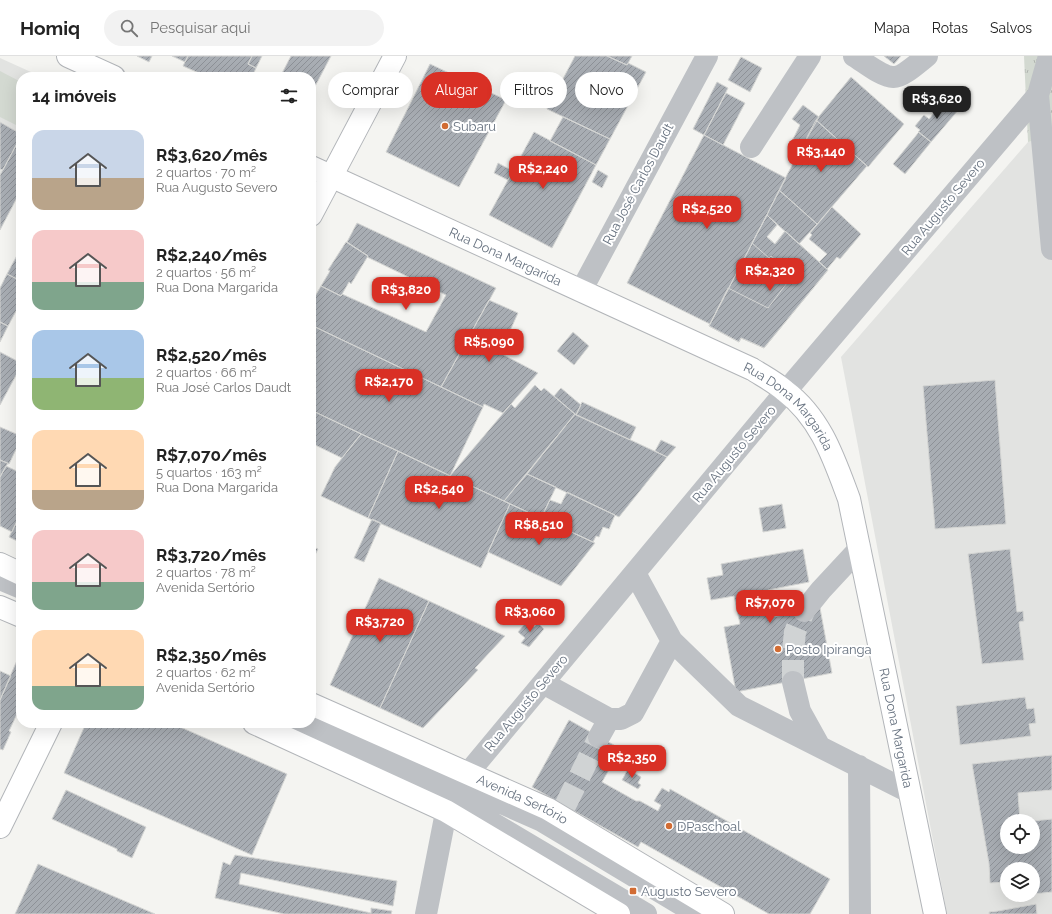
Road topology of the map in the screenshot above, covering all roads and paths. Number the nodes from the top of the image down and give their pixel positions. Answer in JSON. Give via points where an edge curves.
{"nodes":[{"id":1,"x":68,"y":56,"type":"edge"},
{"id":2,"x":395,"y":56,"type":"edge"},
{"id":3,"x":707,"y":56,"type":"edge"},
{"id":4,"x":810,"y":56,"type":"edge"},
{"id":5,"x":854,"y":56,"type":"edge"},
{"id":6,"x":927,"y":56,"type":"edge"},
{"id":7,"x":1049,"y":56,"type":"edge"},
{"id":8,"x":103,"y":72,"type":"edge"},
{"id":9,"x":1038,"y":95,"type":"junction"},
{"id":10,"x":751,"y":147,"type":"dead end"},
{"id":11,"x":316,"y":169,"type":"edge"},
{"id":12,"x":331,"y":176,"type":"junction"},
{"id":13,"x":316,"y":205,"type":"edge"},
{"id":14,"x":1052,"y":249,"type":"edge"},
{"id":15,"x":582,"y":291,"type":"junction"},
{"id":16,"x":786,"y":391,"type":"junction"},
{"id":17,"x":860,"y":548,"type":"junction"},
{"id":18,"x":0,"y":564,"type":"edge"},
{"id":19,"x":16,"y":572,"type":"edge"},
{"id":20,"x":635,"y":573,"type":"junction"},
{"id":21,"x":0,"y":578,"type":"edge"},
{"id":22,"x":16,"y":586,"type":"edge"},
{"id":23,"x":0,"y":593,"type":"edge"},
{"id":24,"x":16,"y":600,"type":"edge"},
{"id":25,"x":0,"y":607,"type":"edge"},
{"id":26,"x":804,"y":611,"type":"tunnel mouth"},
{"id":27,"x":16,"y":614,"type":"edge"},
{"id":28,"x":672,"y":641,"type":"junction"},
{"id":29,"x":793,"y":682,"type":"tunnel mouth"},
{"id":30,"x":544,"y":683,"type":"junction"},
{"id":31,"x":316,"y":707,"type":"edge"},
{"id":32,"x":316,"y":721,"type":"edge"},
{"id":33,"x":49,"y":728,"type":"edge"},
{"id":34,"x":269,"y":728,"type":"edge"},
{"id":35,"x":298,"y":728,"type":"edge"},
{"id":36,"x":820,"y":747,"type":"junction"},
{"id":37,"x":859,"y":766,"type":"junction"},
{"id":38,"x":455,"y":791,"type":"junction"},
{"id":39,"x":909,"y":792,"type":"junction"},
{"id":40,"x":0,"y":827,"type":"edge"},
{"id":41,"x":426,"y":914,"type":"edge"},
{"id":42,"x":620,"y":914,"type":"edge"},
{"id":43,"x":646,"y":914,"type":"edge"},
{"id":44,"x":697,"y":914,"type":"edge"},
{"id":45,"x":723,"y":914,"type":"edge"},
{"id":46,"x":860,"y":914,"type":"edge"},
{"id":47,"x":935,"y":914,"type":"edge"}],
"edges":[{"from":1,"to":8,"type":"main road"},
{"from":2,"to":12,"type":"main road"},
{"from":3,"to":15,"type":"street","name":"Rua José Carlos Daudt"},
{"from":4,"to":10,"type":"street"},
{"from":5,"to":6,"type":"street","via":[[885,76],[893,78],[900,76]]},
{"from":7,"to":9,"type":"street","name":"Rua Augusto Severo"},
{"from":9,"to":14,"type":"street"},
{"from":9,"to":16,"type":"street","name":"Rua Augusto Severo"},
{"from":11,"to":12,"type":"main road","name":"Rua Dona Margarida"},
{"from":12,"to":13,"type":"main road"},
{"from":12,"to":15,"type":"main road","name":"Rua Dona Margarida"},
{"from":15,"to":16,"type":"main road","name":"Rua Dona Margarida","via":[[752,368]]},
{"from":16,"to":17,"type":"main road","name":"Rua Dona Margarida","via":[[820,428],[849,499]]},
{"from":16,"to":20,"type":"street","name":"Rua Augusto Severo"},
{"from":17,"to":26,"type":"street"},
{"from":17,"to":39,"type":"main road","name":"Rua Dona Margarida"},
{"from":18,"to":19,"type":"main road"},
{"from":20,"to":28,"type":"street"},
{"from":20,"to":30,"type":"street","name":"Rua Augusto Severo"},
{"from":21,"to":22,"type":"street"},
{"from":23,"to":24,"type":"street"},
{"from":25,"to":27,"type":"main road"},
{"from":28,"to":30,"type":"street","via":[[633,713],[604,728]]},
{"from":28,"to":36,"type":"street","via":[[739,706]]},
{"from":29,"to":36,"type":"street","via":[[800,711]]},
{"from":30,"to":38,"type":"street","name":"Rua Augusto Severo"},
{"from":31,"to":38,"type":"main road","name":"Avenida Sertório"},
{"from":32,"to":38,"type":"street"},
{"from":33,"to":40,"type":"main road"},
{"from":34,"to":38,"type":"main road","name":"Avenida Sertório"},
{"from":35,"to":38,"type":"street"},
{"from":36,"to":37,"type":"street"},
{"from":37,"to":39,"type":"street"},
{"from":37,"to":46,"type":"street"},
{"from":38,"to":41,"type":"street","name":"Rua Augusto Severo"},
{"from":38,"to":42,"type":"main road","name":"Avenida Sertório"},
{"from":38,"to":43,"type":"street"},
{"from":38,"to":44,"type":"street","via":[[542,821]]},
{"from":38,"to":45,"type":"main road","name":"Avenida Sertório","via":[[562,811]]},
{"from":39,"to":47,"type":"main road","name":"Rua Dona Margarida"}]}
